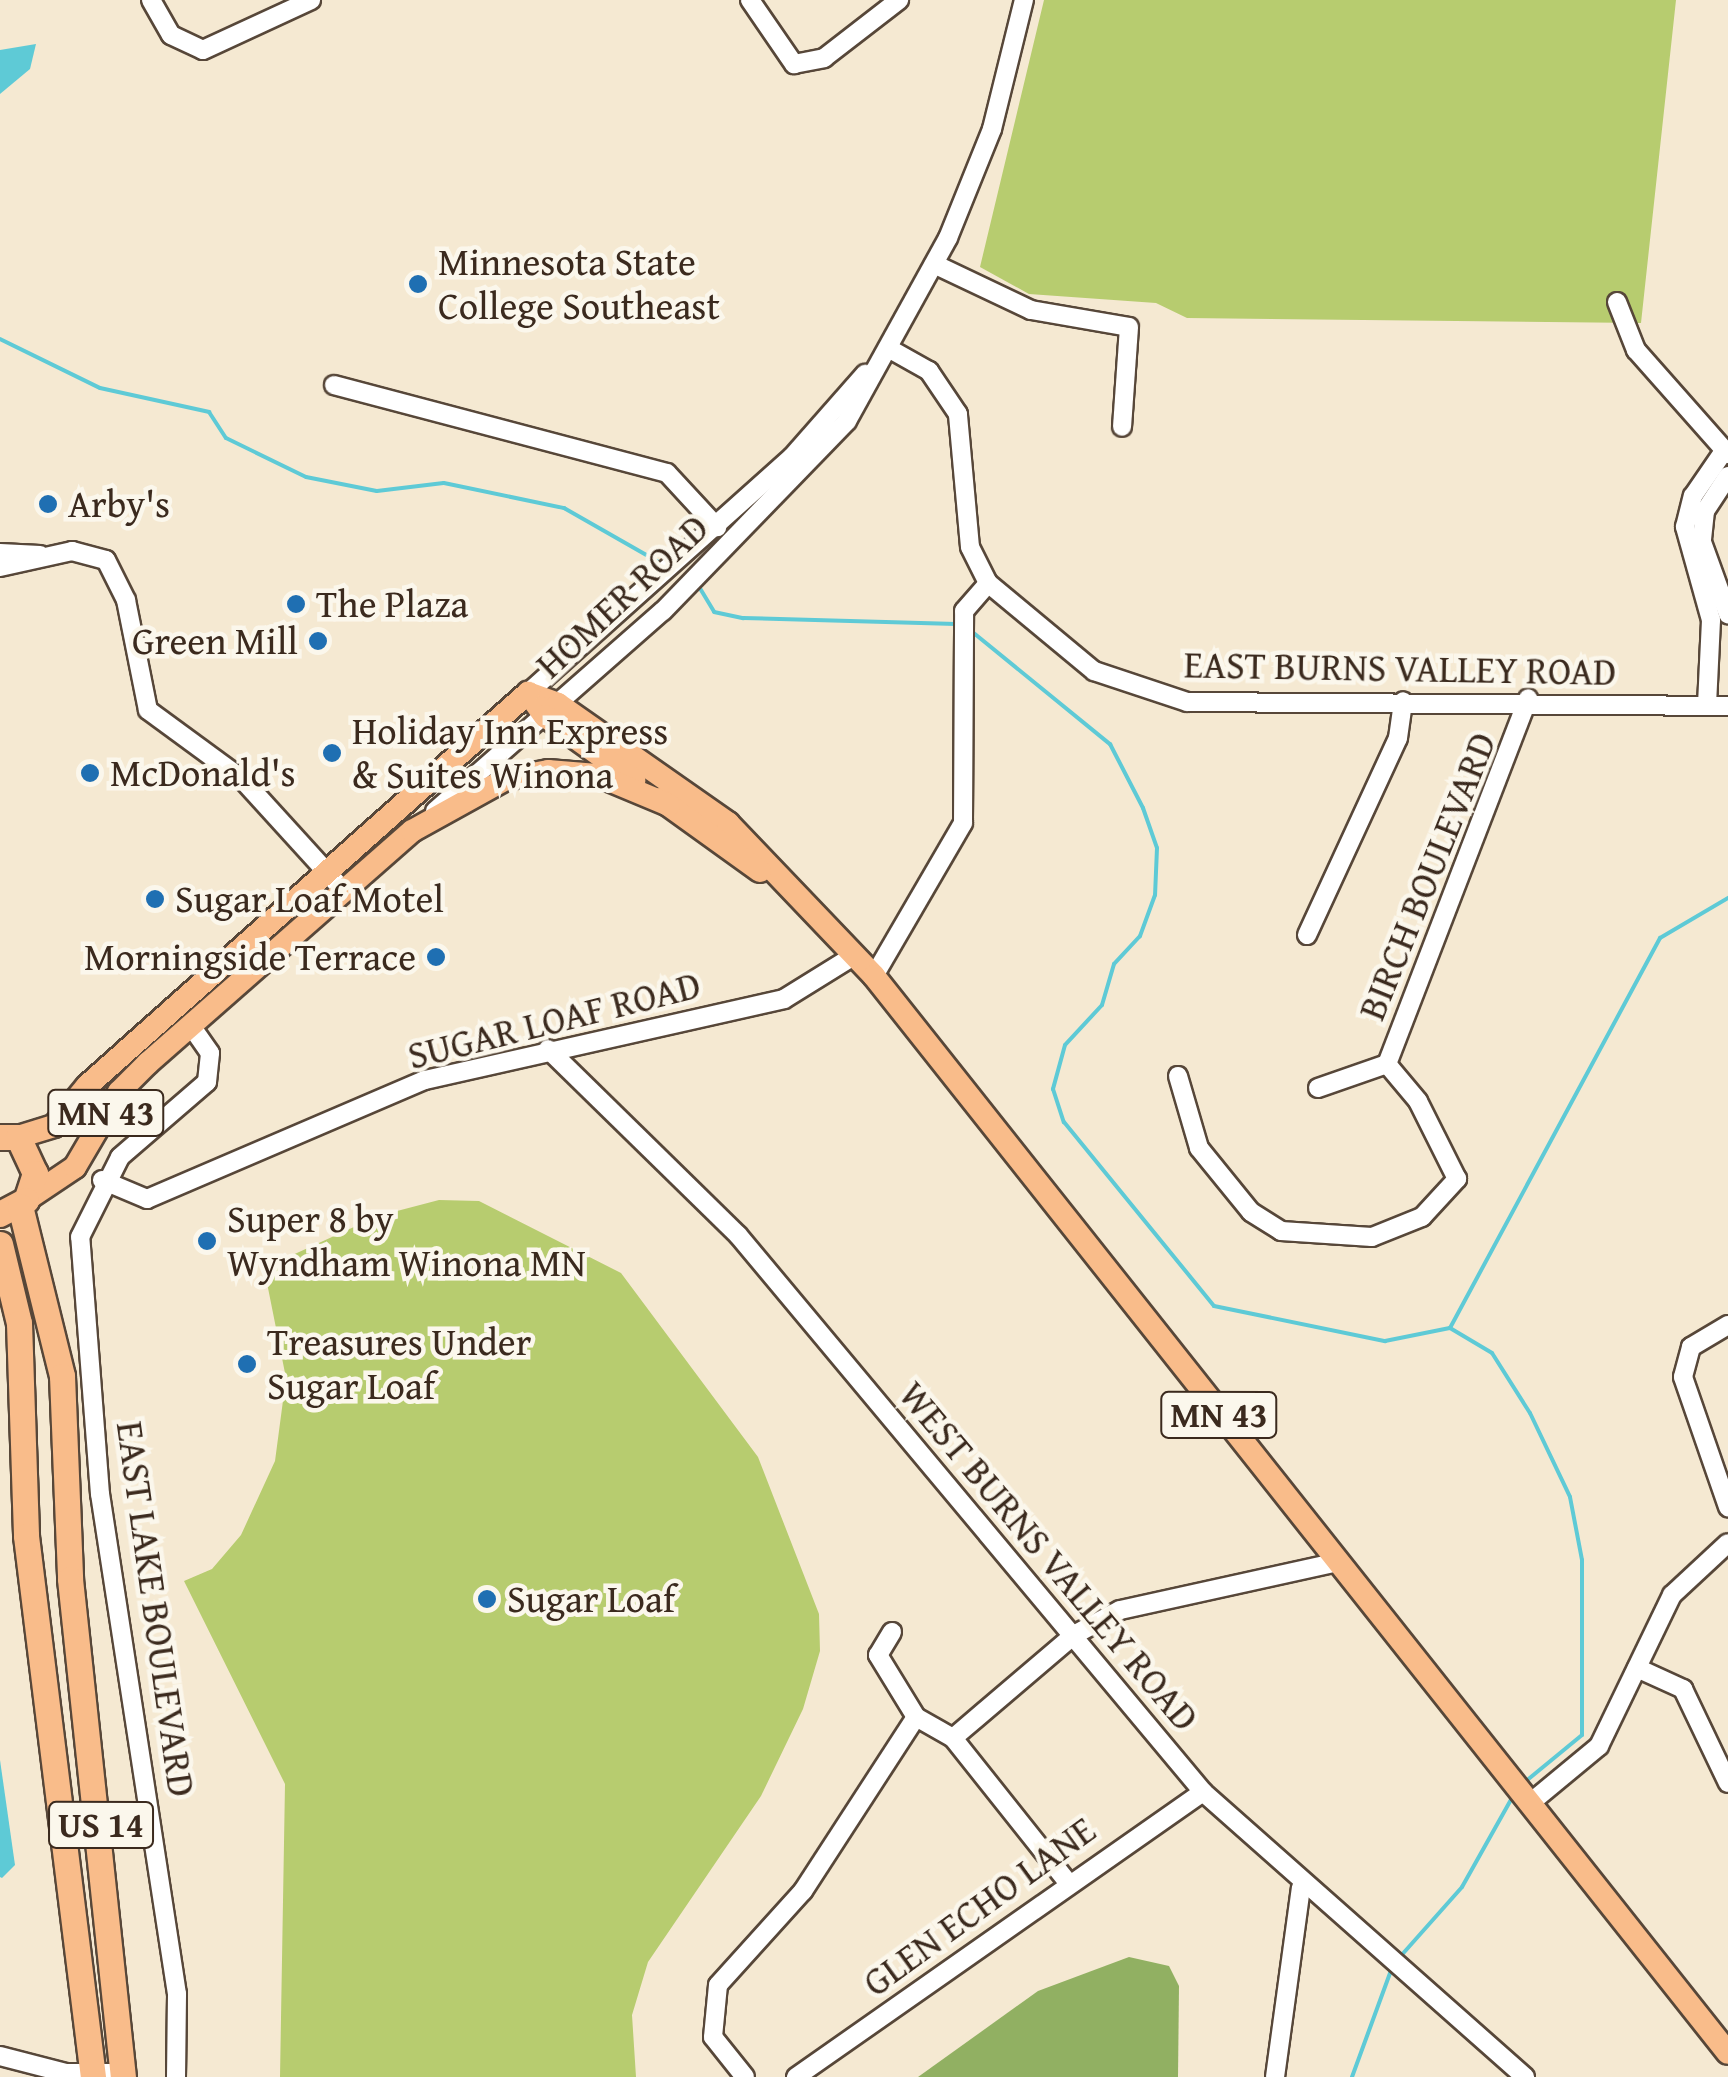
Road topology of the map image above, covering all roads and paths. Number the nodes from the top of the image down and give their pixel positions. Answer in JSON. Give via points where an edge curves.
{"nodes":[{"id":1,"x":150,"y":0,"type":"edge"},
{"id":2,"x":311,"y":0,"type":"edge"},
{"id":3,"x":750,"y":0,"type":"edge"},
{"id":4,"x":899,"y":0,"type":"edge"},
{"id":5,"x":1024,"y":0,"type":"edge"},
{"id":6,"x":934,"y":264,"type":"junction"},
{"id":7,"x":1616,"y":302,"type":"dead end"},
{"id":8,"x":888,"y":348,"type":"junction"},
{"id":9,"x":334,"y":384,"type":"dead end"},
{"id":10,"x":1122,"y":427,"type":"dead end"},
{"id":11,"x":1726,"y":453,"type":"edge"},
{"id":12,"x":1728,"y":476,"type":"edge"},
{"id":13,"x":717,"y":527,"type":"junction"},
{"id":14,"x":0,"y":553,"type":"edge"},
{"id":15,"x":40,"y":556,"type":"junction"},
{"id":16,"x":0,"y":567,"type":"edge"},
{"id":17,"x":1714,"y":576,"type":"edge"},
{"id":18,"x":988,"y":583,"type":"junction"},
{"id":19,"x":1728,"y":614,"type":"edge"},
{"id":20,"x":528,"y":693,"type":"junction"},
{"id":21,"x":1528,"y":698,"type":"junction"},
{"id":22,"x":1728,"y":700,"type":"edge"},
{"id":23,"x":1403,"y":701,"type":"junction"},
{"id":24,"x":1707,"y":705,"type":"junction"},
{"id":25,"x":552,"y":710,"type":"junction"},
{"id":26,"x":669,"y":805,"type":"junction"},
{"id":27,"x":412,"y":831,"type":"junction"},
{"id":28,"x":336,"y":881,"type":"junction"},
{"id":29,"x":819,"y":914,"type":"junction"},
{"id":30,"x":1307,"y":935,"type":"dead end"},
{"id":31,"x":854,"y":955,"type":"junction"},
{"id":32,"x":874,"y":976,"type":"junction"},
{"id":33,"x":192,"y":1027,"type":"junction"},
{"id":34,"x":548,"y":1049,"type":"junction"},
{"id":35,"x":1387,"y":1064,"type":"junction"},
{"id":36,"x":1178,"y":1076,"type":"dead end"},
{"id":37,"x":1318,"y":1088,"type":"dead end"},
{"id":38,"x":7,"y":1131,"type":"edge"},
{"id":39,"x":102,"y":1180,"type":"junction"},
{"id":40,"x":15,"y":1206,"type":"edge"},
{"id":41,"x":0,"y":1244,"type":"edge"},
{"id":42,"x":0,"y":1284,"type":"edge"},
{"id":43,"x":1728,"y":1325,"type":"edge"},
{"id":44,"x":21,"y":1359,"type":"junction"},
{"id":45,"x":1728,"y":1507,"type":"edge"},
{"id":46,"x":1728,"y":1543,"type":"edge"},
{"id":47,"x":1334,"y":1562,"type":"junction"},
{"id":48,"x":892,"y":1632,"type":"dead end"},
{"id":49,"x":1074,"y":1635,"type":"junction"},
{"id":50,"x":1637,"y":1668,"type":"junction"},
{"id":51,"x":916,"y":1717,"type":"junction"},
{"id":52,"x":954,"y":1738,"type":"junction"},
{"id":53,"x":1721,"y":1746,"type":"edge"},
{"id":54,"x":1728,"y":1783,"type":"edge"},
{"id":55,"x":1202,"y":1792,"type":"junction"},
{"id":56,"x":1529,"y":1804,"type":"junction"},
{"id":57,"x":1066,"y":1880,"type":"junction"},
{"id":58,"x":1300,"y":1888,"type":"junction"},
{"id":59,"x":1728,"y":2053,"type":"edge"},
{"id":60,"x":0,"y":2056,"type":"edge"},
{"id":61,"x":122,"y":2075,"type":"edge"},
{"id":62,"x":93,"y":2076,"type":"edge"},
{"id":63,"x":176,"y":2077,"type":"edge"},
{"id":64,"x":745,"y":2077,"type":"edge"},
{"id":65,"x":796,"y":2077,"type":"edge"},
{"id":66,"x":1275,"y":2077,"type":"edge"},
{"id":67,"x":1526,"y":2077,"type":"edge"}],
"edges":[{"from":1,"to":2,"type":"street","via":[[171,35],[203,50]]},
{"from":3,"to":4,"type":"street","via":[[794,64],[824,58]]},
{"from":5,"to":6,"type":"street","name":"HOMER ROAD","via":[[992,129]]},
{"from":6,"to":8,"type":"street","name":"HOMER ROAD"},
{"from":6,"to":10,"type":"street","via":[[1031,310],[1129,327]]},
{"from":7,"to":11,"type":"street","via":[[1636,350]]},
{"from":8,"to":13,"type":"street","name":"HOMER ROAD"},
{"from":8,"to":18,"type":"street","via":[[929,372],[958,414],[970,548]]},
{"from":8,"to":25,"type":"street","name":"HOMER ROAD","via":[[847,421],[663,610]]},
{"from":9,"to":13,"type":"street","via":[[668,473]]},
{"from":11,"to":17,"type":"street","via":[[1693,496],[1685,527]]},
{"from":12,"to":17,"type":"street","via":[[1702,526]]},
{"from":13,"to":20,"type":"street","name":"HOMER ROAD"},
{"from":14,"to":15,"type":"street"},
{"from":15,"to":16,"type":"street"},
{"from":15,"to":28,"type":"street","via":[[86,551],[106,560],[126,600],[148,710],[242,778]]},
{"from":17,"to":19,"type":"street"},
{"from":17,"to":24,"type":"street"},
{"from":18,"to":23,"type":"street","name":"EAST BURNS VALLEY ROAD","via":[[1094,670],[1135,692],[1187,702]]},
{"from":18,"to":32,"type":"street","via":[[964,611],[964,823]]},
{"from":20,"to":25,"type":"main road","number":"MN 43"},
{"from":20,"to":28,"type":"main road","name":"HOMER ROAD","number":"MN 43"},
{"from":21,"to":23,"type":"street","name":"EAST BURNS VALLEY ROAD"},
{"from":21,"to":24,"type":"street","name":"EAST BURNS VALLEY ROAD"},
{"from":21,"to":35,"type":"street","name":"BIRCH BOULEVARD"},
{"from":22,"to":24,"type":"street","name":"EAST BURNS VALLEY ROAD"},
{"from":23,"to":30,"type":"street","via":[[1398,738]]},
{"from":25,"to":26,"type":"main road","number":"MN 43"},
{"from":25,"to":27,"type":"street","name":"HOMER ROAD"},
{"from":25,"to":29,"type":"main road","number":"MN 43","via":[[728,823]]},
{"from":26,"to":27,"type":"main road","number":"MN 43","via":[[597,775],[548,772],[506,779]]},
{"from":26,"to":29,"type":"main road","number":"MN 43"},
{"from":27,"to":28,"type":"main road","name":"HOMER ROAD","number":"MN 43"},
{"from":28,"to":33,"type":"main road","name":"HOMER ROAD","number":"MN 43"},
{"from":28,"to":38,"type":"main road","name":"HOMER ROAD","number":"MN 43","via":[[182,1004],[54,1126]]},
{"from":29,"to":31,"type":"main road","number":"MN 43"},
{"from":31,"to":32,"type":"main road","number":"MN 43"},
{"from":31,"to":34,"type":"street","name":"SUGAR LOAF ROAD","via":[[784,999]]},
{"from":32,"to":47,"type":"main road","number":"MN 43"},
{"from":33,"to":39,"type":"street","name":"EAST LAKE BOULEVARD","via":[[210,1053],[207,1082]]},
{"from":33,"to":40,"type":"main road","number":"MN 43","via":[[119,1092],[75,1167]]},
{"from":34,"to":39,"type":"street","name":"SUGAR LOAF ROAD","via":[[425,1080],[147,1200]]},
{"from":34,"to":49,"type":"street","name":"WEST BURNS VALLEY ROAD","via":[[738,1236]]},
{"from":35,"to":36,"type":"street","via":[[1418,1100],[1456,1179],[1422,1217],[1372,1237],[1281,1231],[1251,1212],[1198,1148]]},
{"from":35,"to":37,"type":"street","name":"BIRCH BOULEVARD"},
{"from":38,"to":40,"type":"highway","number":"US 14","via":[[35,1165]]},
{"from":39,"to":63,"type":"street","name":"EAST LAKE BOULEVARD","via":[[80,1238],[97,1465],[177,1994]]},
{"from":40,"to":61,"type":"highway","number":"US 14","via":[[62,1376],[70,1579]]},
{"from":41,"to":44,"type":"highway","number":"US 14"},
{"from":42,"to":44,"type":"highway"},
{"from":43,"to":45,"type":"street","via":[[1691,1347],[1683,1378]]},
{"from":44,"to":62,"type":"highway","number":"US 14","via":[[26,1536]]},
{"from":46,"to":50,"type":"street","via":[[1672,1595]]},
{"from":47,"to":49,"type":"street","via":[[1120,1610]]},
{"from":47,"to":56,"type":"main road","number":"MN 43"},
{"from":48,"to":51,"type":"street","via":[[878,1655]]},
{"from":49,"to":52,"type":"street"},
{"from":49,"to":55,"type":"street","name":"WEST BURNS VALLEY ROAD"},
{"from":50,"to":53,"type":"street","via":[[1683,1689]]},
{"from":50,"to":56,"type":"street","via":[[1599,1746]]},
{"from":51,"to":52,"type":"street"},
{"from":51,"to":64,"type":"street","via":[[804,1891],[718,1985],[713,2037]]},
{"from":52,"to":57,"type":"street"},
{"from":53,"to":54,"type":"street"},
{"from":55,"to":57,"type":"street","name":"GLEN ECHO LANE"},
{"from":55,"to":58,"type":"street","name":"WEST BURNS VALLEY ROAD"},
{"from":56,"to":59,"type":"main road","number":"MN 43"},
{"from":57,"to":65,"type":"street","name":"GLEN ECHO LANE"},
{"from":58,"to":66,"type":"street"},
{"from":58,"to":67,"type":"street","name":"WEST BURNS VALLEY ROAD"},
{"from":60,"to":62,"type":"street"},
{"from":61,"to":62,"type":"street"}]}
